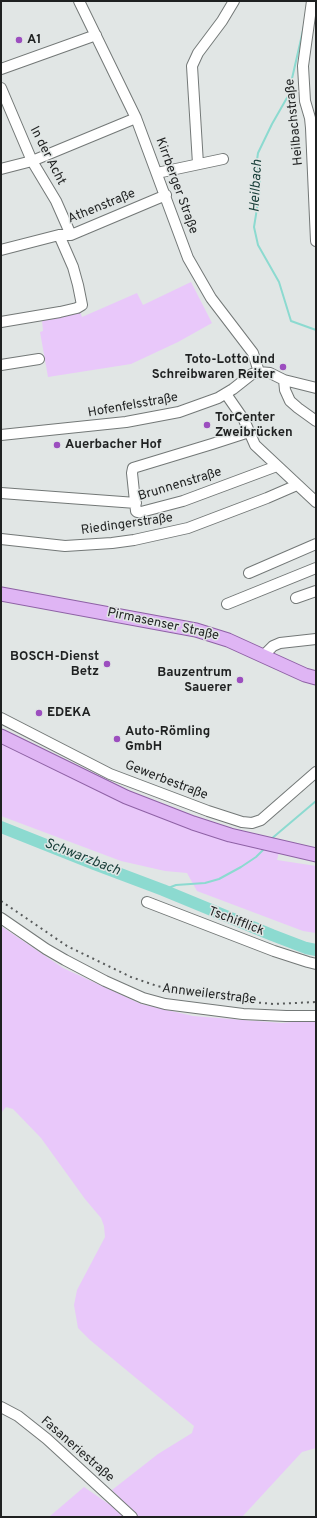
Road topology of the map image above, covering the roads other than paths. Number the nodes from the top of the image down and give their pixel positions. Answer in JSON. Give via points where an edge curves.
{"nodes":[{"id":1,"x":79,"y":1,"type":"edge"},
{"id":2,"x":234,"y":1,"type":"edge"},
{"id":3,"x":312,"y":1,"type":"edge"},
{"id":4,"x":96,"y":35,"type":"junction"},
{"id":5,"x":1,"y":69,"type":"edge"},
{"id":6,"x":1,"y":88,"type":"edge"},
{"id":7,"x":136,"y":118,"type":"junction"},
{"id":8,"x":223,"y":159,"type":"dead end"},
{"id":9,"x":32,"y":160,"type":"junction"},
{"id":10,"x":198,"y":164,"type":"junction"},
{"id":11,"x":1,"y":169,"type":"edge"},
{"id":12,"x":157,"y":173,"type":"junction"},
{"id":13,"x":315,"y":190,"type":"edge"},
{"id":14,"x":166,"y":195,"type":"junction"},
{"id":15,"x":59,"y":235,"type":"junction"},
{"id":16,"x":71,"y":235,"type":"junction"},
{"id":17,"x":316,"y":241,"type":"edge"},
{"id":18,"x":1,"y":250,"type":"edge"},
{"id":19,"x":1,"y":322,"type":"edge"},
{"id":20,"x":40,"y":359,"type":"dead end"},
{"id":21,"x":1,"y":365,"type":"edge"},
{"id":22,"x":259,"y":372,"type":"junction"},
{"id":23,"x":284,"y":380,"type":"junction"},
{"id":24,"x":316,"y":388,"type":"edge"},
{"id":25,"x":226,"y":394,"type":"junction"},
{"id":26,"x":316,"y":421,"type":"edge"},
{"id":27,"x":248,"y":432,"type":"junction"},
{"id":28,"x":1,"y":435,"type":"edge"},
{"id":29,"x":277,"y":466,"type":"junction"},
{"id":30,"x":297,"y":485,"type":"junction"},
{"id":31,"x":1,"y":494,"type":"edge"},
{"id":32,"x":316,"y":502,"type":"edge"},
{"id":33,"x":136,"y":503,"type":"junction"},
{"id":34,"x":1,"y":539,"type":"edge"},
{"id":35,"x":316,"y":544,"type":"edge"},
{"id":36,"x":316,"y":568,"type":"edge"},
{"id":37,"x":249,"y":573,"type":"dead end"},
{"id":38,"x":316,"y":591,"type":"edge"},
{"id":39,"x":1,"y":594,"type":"edge"},
{"id":40,"x":296,"y":598,"type":"dead end"},
{"id":41,"x":227,"y":604,"type":"dead end"},
{"id":42,"x":316,"y":639,"type":"edge"},
{"id":43,"x":263,"y":656,"type":"junction"},
{"id":44,"x":316,"y":678,"type":"edge"},
{"id":45,"x":1,"y":718,"type":"edge"},
{"id":46,"x":1,"y":736,"type":"edge"},
{"id":47,"x":316,"y":772,"type":"edge"},
{"id":48,"x":316,"y":855,"type":"edge"},
{"id":49,"x":147,"y":902,"type":"dead end"},
{"id":50,"x":1,"y":918,"type":"edge"},
{"id":51,"x":316,"y":964,"type":"edge"},
{"id":52,"x":316,"y":1016,"type":"edge"},
{"id":53,"x":1,"y":1406,"type":"edge"},
{"id":54,"x":132,"y":1517,"type":"edge"}],
"edges":[{"from":1,"to":4,"type":"street","name":"Kirrberger Straße"},
{"from":2,"to":10,"type":"street","via":[[198,53],[192,66]]},
{"from":3,"to":13,"type":"street","name":"Heilbachstraße","via":[[303,66]]},
{"from":4,"to":5,"type":"street"},
{"from":4,"to":7,"type":"street","name":"Kirrberger Straße"},
{"from":6,"to":9,"type":"street","name":"In der Acht"},
{"from":7,"to":9,"type":"street"},
{"from":7,"to":12,"type":"street","name":"Kirrberger Straße"},
{"from":8,"to":10,"type":"street"},
{"from":9,"to":11,"type":"street"},
{"from":9,"to":16,"type":"street","name":"In der Acht","via":[[56,201]]},
{"from":10,"to":12,"type":"street"},
{"from":12,"to":14,"type":"street","name":"Kirrberger Straße"},
{"from":13,"to":17,"type":"street","name":"Heilbachstraße"},
{"from":14,"to":16,"type":"street","name":"Athenstraße"},
{"from":14,"to":22,"type":"street","name":"Kirrberger Straße","via":[[188,258],[211,298],[253,353]]},
{"from":15,"to":16,"type":"street","name":"Athenstraße"},
{"from":15,"to":18,"type":"street","name":"Athenstraße"},
{"from":15,"to":19,"type":"street","via":[[73,267],[82,302],[80,306]]},
{"from":20,"to":21,"type":"street"},
{"from":22,"to":23,"type":"street","via":[[270,373]]},
{"from":22,"to":25,"type":"street","name":"Hofenfelsstraße","via":[[252,374]]},
{"from":23,"to":24,"type":"street"},
{"from":23,"to":26,"type":"street","via":[[290,401]]},
{"from":25,"to":27,"type":"street","via":[[244,420]]},
{"from":25,"to":28,"type":"street","name":"Hofenfelsstraße","via":[[193,408],[145,419]]},
{"from":27,"to":29,"type":"street","via":[[255,446]]},
{"from":27,"to":33,"type":"street","via":[[133,468]]},
{"from":29,"to":30,"type":"street"},
{"from":29,"to":33,"type":"street","name":"Brunnenstraße","via":[[183,501],[137,512]]},
{"from":30,"to":32,"type":"street"},
{"from":30,"to":34,"type":"street","name":"Riedingerstraße","via":[[188,528],[134,540],[65,546]]},
{"from":31,"to":33,"type":"street","name":"Brunnenstraße"},
{"from":35,"to":37,"type":"street"},
{"from":36,"to":41,"type":"street"},
{"from":38,"to":40,"type":"street"},
{"from":39,"to":43,"type":"main road","name":"Pirmasenser Straße","via":[[196,630],[228,640]]},
{"from":42,"to":43,"type":"street","via":[[280,643]]},
{"from":43,"to":44,"type":"main road","name":"Pirmasenser Straße"},
{"from":45,"to":47,"type":"street","name":"Gewerbestraße","via":[[110,774],[242,822],[252,823],[261,820]]},
{"from":46,"to":48,"type":"main road","via":[[126,797],[230,836]]},
{"from":49,"to":51,"type":"street","name":"Tschifflick","via":[[274,951]]},
{"from":50,"to":52,"type":"street","name":"Annweilerstraße","via":[[65,960],[143,998],[165,1004],[243,1014]]},
{"from":53,"to":54,"type":"street","name":"Fasaneriestraße","via":[[47,1439]]}]}
